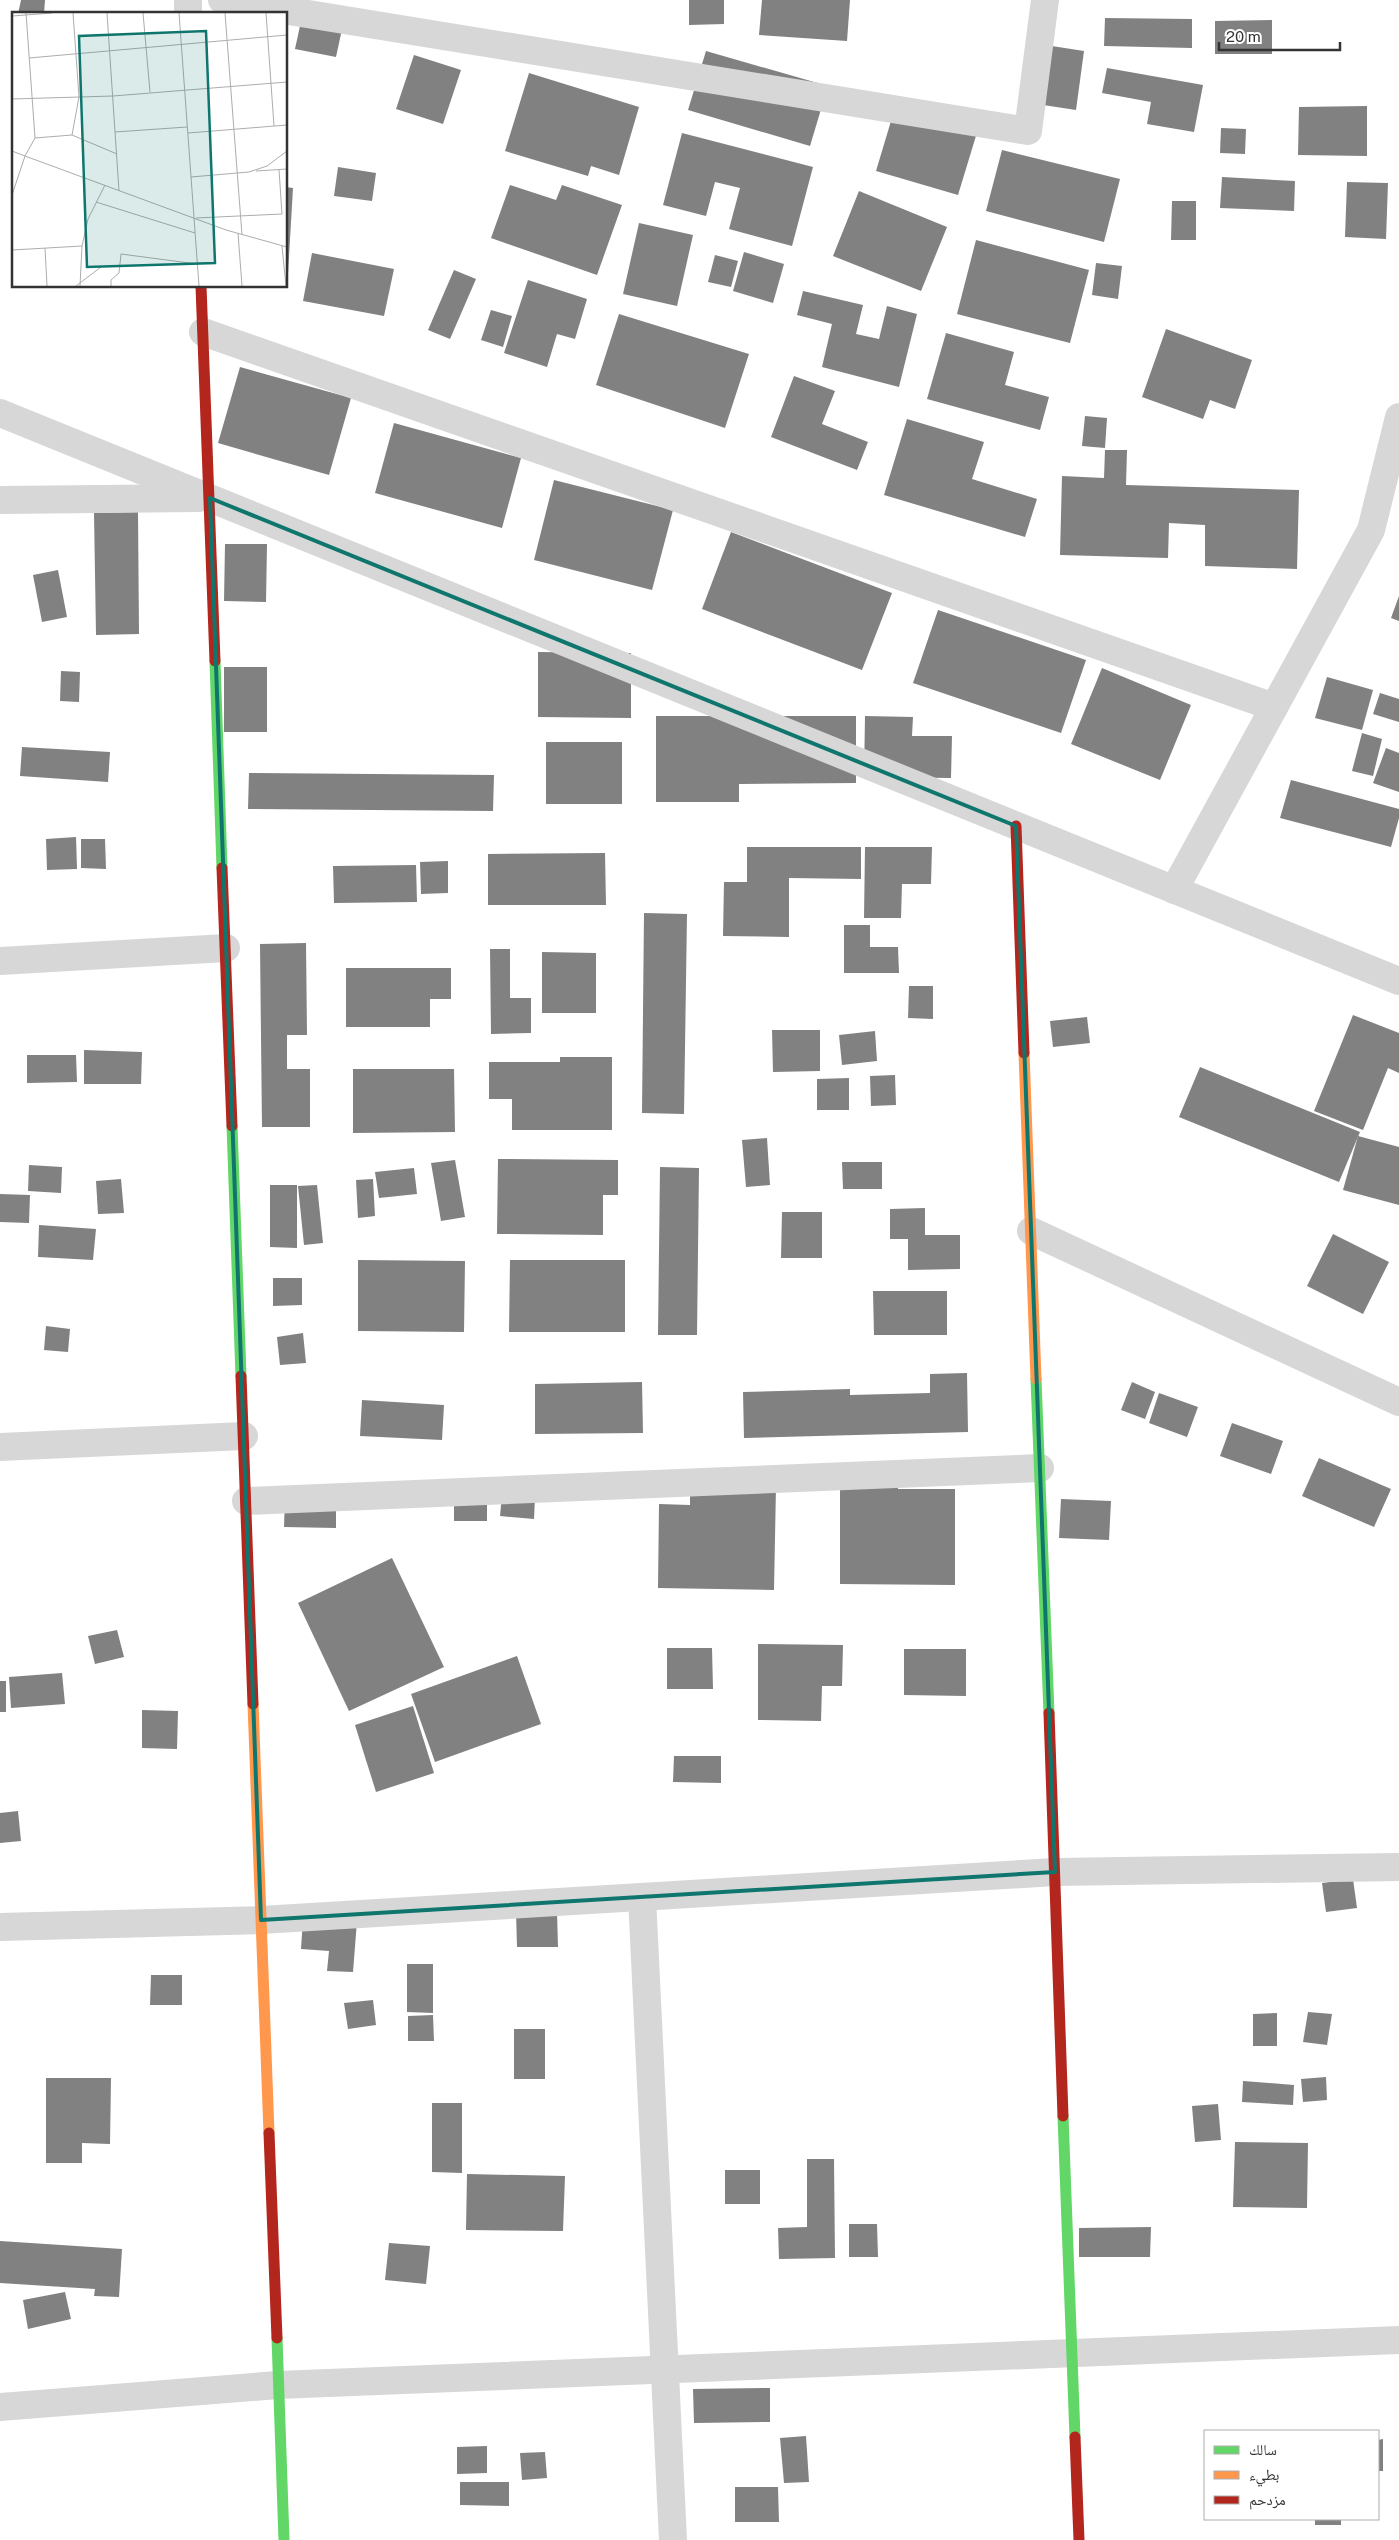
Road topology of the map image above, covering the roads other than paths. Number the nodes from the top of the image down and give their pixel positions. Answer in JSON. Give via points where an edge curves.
{"nodes":[{"id":1,"x":222,"y":0,"type":"edge"},
{"id":2,"x":1045,"y":0,"type":"edge"},
{"id":3,"x":201,"y":288,"type":"edge"},
{"id":4,"x":203,"y":332,"type":"junction"},
{"id":5,"x":0,"y":413,"type":"edge"},
{"id":6,"x":1399,"y":417,"type":"edge"},
{"id":7,"x":210,"y":498,"type":"junction"},
{"id":8,"x":0,"y":500,"type":"edge"},
{"id":9,"x":1274,"y":708,"type":"junction"},
{"id":10,"x":1016,"y":826,"type":"junction"},
{"id":11,"x":1174,"y":890,"type":"junction"},
{"id":12,"x":226,"y":948,"type":"junction"},
{"id":13,"x":0,"y":961,"type":"edge"},
{"id":14,"x":1399,"y":981,"type":"edge"},
{"id":15,"x":1031,"y":1230,"type":"junction"},
{"id":16,"x":1399,"y":1402,"type":"edge"},
{"id":17,"x":244,"y":1436,"type":"junction"},
{"id":18,"x":0,"y":1447,"type":"edge"},
{"id":19,"x":1040,"y":1468,"type":"junction"},
{"id":20,"x":246,"y":1501,"type":"junction"},
{"id":21,"x":1399,"y":1867,"type":"edge"},
{"id":22,"x":1055,"y":1872,"type":"junction"},
{"id":23,"x":642,"y":1897,"type":"junction"},
{"id":24,"x":261,"y":1920,"type":"junction"},
{"id":25,"x":0,"y":1927,"type":"edge"},
{"id":26,"x":1399,"y":2340,"type":"edge"},
{"id":27,"x":1072,"y":2353,"type":"junction"},
{"id":28,"x":665,"y":2370,"type":"junction"},
{"id":29,"x":278,"y":2386,"type":"junction"},
{"id":30,"x":0,"y":2407,"type":"edge"},
{"id":31,"x":284,"y":2540,"type":"edge"},
{"id":32,"x":673,"y":2540,"type":"edge"},
{"id":33,"x":1079,"y":2540,"type":"edge"}],
"edges":[{"from":1,"to":2,"type":"street","via":[[1028,131]]},
{"from":3,"to":4,"type":"street"},
{"from":4,"to":7,"type":"street"},
{"from":4,"to":9,"type":"street"},
{"from":5,"to":7,"type":"street"},
{"from":6,"to":9,"type":"street","via":[[1371,530]]},
{"from":7,"to":8,"type":"street"},
{"from":7,"to":10,"type":"street"},
{"from":7,"to":12,"type":"street"},
{"from":9,"to":11,"type":"street"},
{"from":10,"to":11,"type":"street"},
{"from":10,"to":15,"type":"street"},
{"from":11,"to":14,"type":"street"},
{"from":12,"to":13,"type":"street"},
{"from":12,"to":17,"type":"street"},
{"from":15,"to":16,"type":"street"},
{"from":15,"to":19,"type":"street"},
{"from":17,"to":18,"type":"street"},
{"from":17,"to":20,"type":"street"},
{"from":19,"to":20,"type":"street"},
{"from":19,"to":22,"type":"street"},
{"from":20,"to":24,"type":"street"},
{"from":21,"to":22,"type":"street"},
{"from":22,"to":23,"type":"street"},
{"from":22,"to":27,"type":"street"},
{"from":23,"to":24,"type":"street"},
{"from":23,"to":28,"type":"street"},
{"from":24,"to":25,"type":"street"},
{"from":24,"to":29,"type":"street"},
{"from":26,"to":27,"type":"street"},
{"from":27,"to":28,"type":"street"},
{"from":27,"to":33,"type":"street"},
{"from":28,"to":29,"type":"street"},
{"from":28,"to":32,"type":"street"},
{"from":29,"to":30,"type":"street"},
{"from":29,"to":31,"type":"street"}]}
